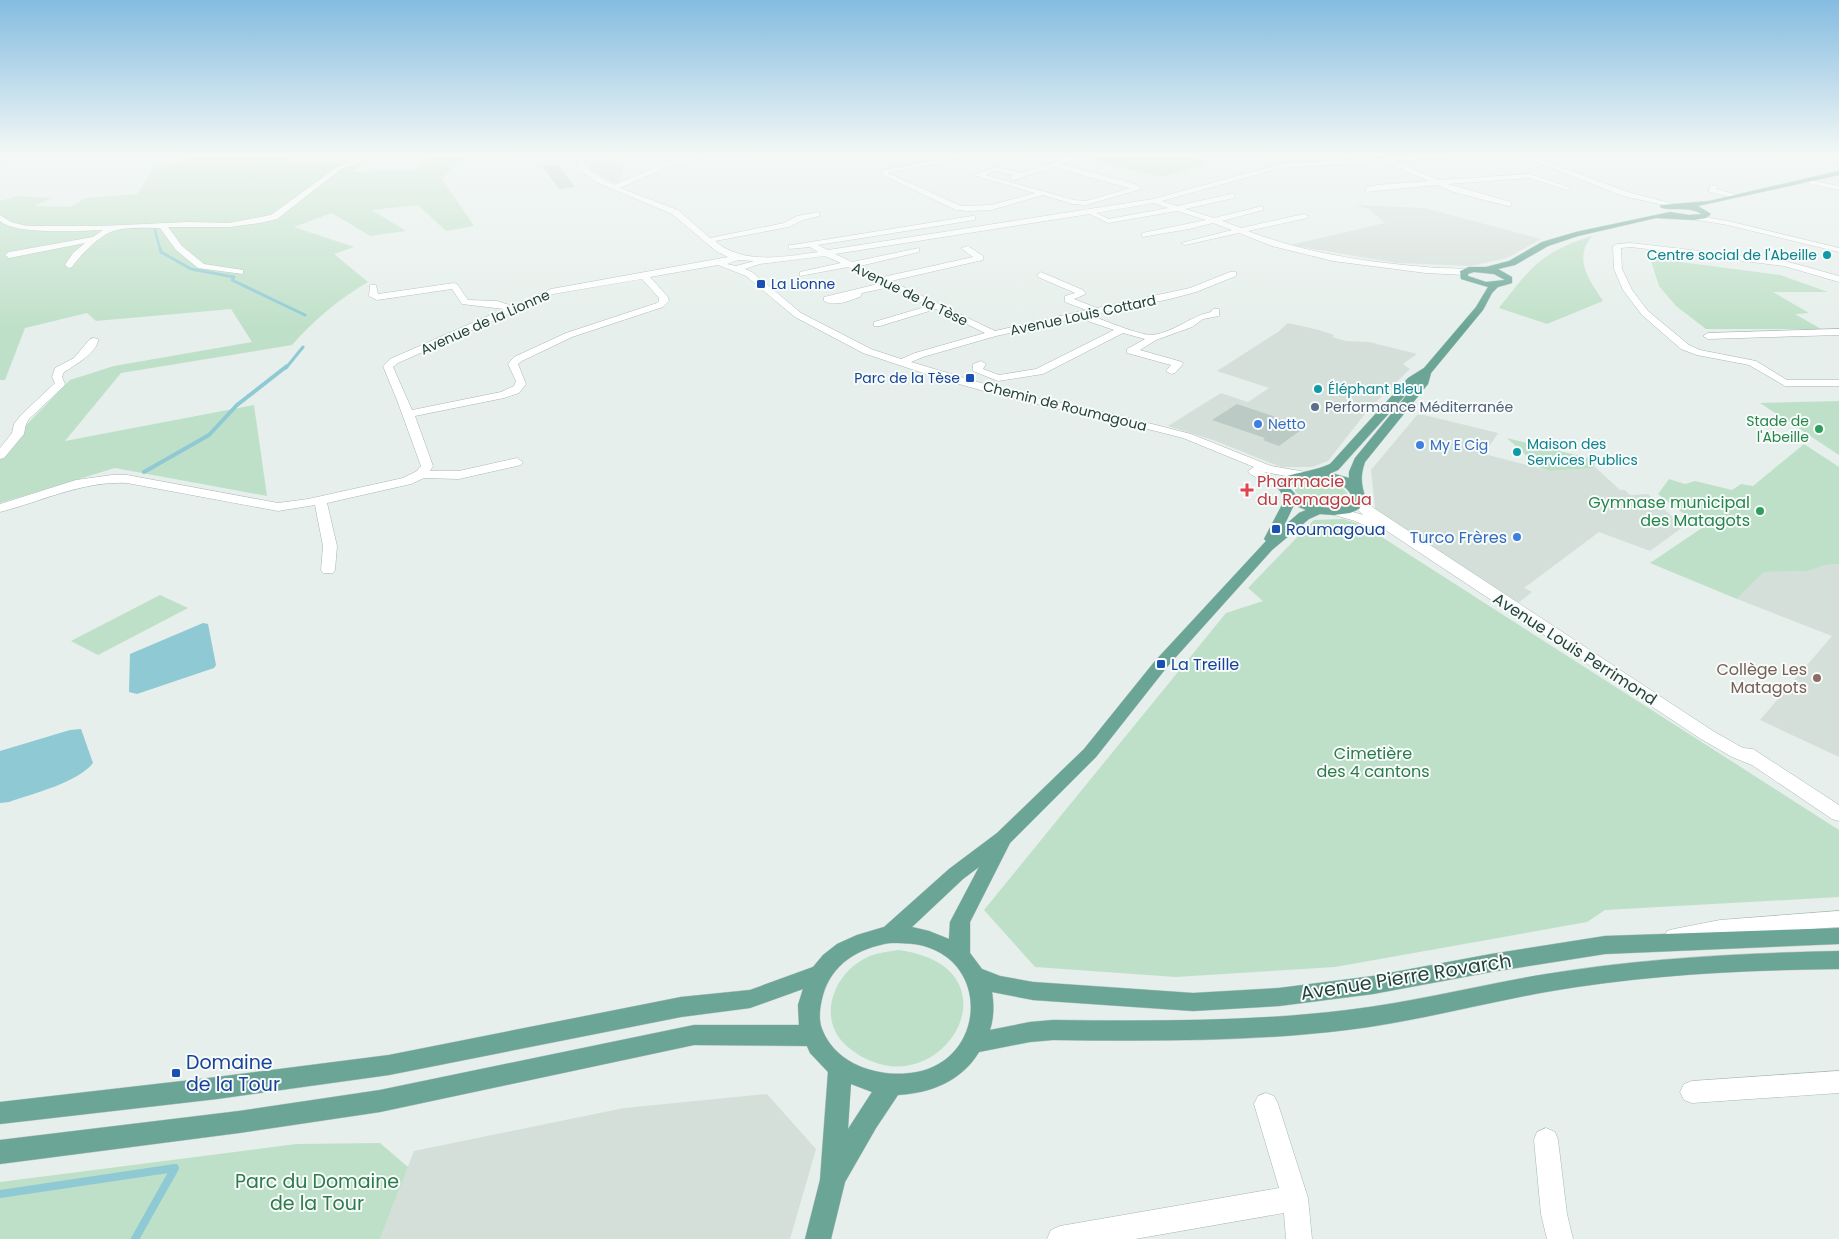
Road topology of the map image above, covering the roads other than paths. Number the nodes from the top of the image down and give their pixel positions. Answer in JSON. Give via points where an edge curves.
{"nodes":[{"id":1,"x":279,"y":213,"type":"edge"},
{"id":2,"x":676,"y":213,"type":"edge"},
{"id":3,"x":1075,"y":213,"type":"edge"},
{"id":4,"x":1152,"y":213,"type":"edge"},
{"id":5,"x":1192,"y":213,"type":"edge"},
{"id":6,"x":1242,"y":213,"type":"edge"},
{"id":7,"x":1651,"y":213,"type":"edge"},
{"id":8,"x":1672,"y":213,"type":"edge"},
{"id":9,"x":1705,"y":213,"type":"joint"},
{"id":10,"x":816,"y":214,"type":"dead end"},
{"id":11,"x":1093,"y":214,"type":"dead end"},
{"id":12,"x":1304,"y":216,"type":"dead end"},
{"id":13,"x":1679,"y":216,"type":"junction"},
{"id":14,"x":0,"y":217,"type":"edge"},
{"id":15,"x":972,"y":218,"type":"dead end"},
{"id":16,"x":1694,"y":218,"type":"junction"},
{"id":17,"x":1214,"y":220,"type":"junction"},
{"id":18,"x":949,"y":222,"type":"junction"},
{"id":19,"x":1728,"y":224,"type":"junction"},
{"id":20,"x":162,"y":225,"type":"junction"},
{"id":21,"x":112,"y":227,"type":"junction"},
{"id":22,"x":1593,"y":230,"type":"junction"},
{"id":23,"x":964,"y":231,"type":"junction"},
{"id":24,"x":1241,"y":231,"type":"junction"},
{"id":25,"x":1144,"y":235,"type":"dead end"},
{"id":26,"x":95,"y":239,"type":"junction"},
{"id":27,"x":1559,"y":239,"type":"junction"},
{"id":28,"x":710,"y":240,"type":"junction"},
{"id":29,"x":1185,"y":243,"type":"dead end"},
{"id":30,"x":811,"y":244,"type":"junction"},
{"id":31,"x":792,"y":247,"type":"dead end"},
{"id":32,"x":965,"y":248,"type":"dead end"},
{"id":33,"x":916,"y":250,"type":"dead end"},
{"id":34,"x":1839,"y":250,"type":"edge"},
{"id":35,"x":826,"y":252,"type":"junction"},
{"id":36,"x":8,"y":255,"type":"dead end"},
{"id":37,"x":724,"y":260,"type":"junction"},
{"id":38,"x":850,"y":264,"type":"junction"},
{"id":39,"x":69,"y":265,"type":"dead end"},
{"id":40,"x":750,"y":266,"type":"junction"},
{"id":41,"x":1486,"y":270,"type":"junction"},
{"id":42,"x":820,"y":271,"type":"junction"},
{"id":43,"x":240,"y":272,"type":"dead end"},
{"id":44,"x":803,"y":274,"type":"dead end"},
{"id":45,"x":1041,"y":274,"type":"dead end"},
{"id":46,"x":1233,"y":274,"type":"dead end"},
{"id":47,"x":1465,"y":274,"type":"junction"},
{"id":48,"x":1504,"y":275,"type":"junction"},
{"id":49,"x":644,"y":276,"type":"junction"},
{"id":50,"x":832,"y":277,"type":"dead end"},
{"id":51,"x":1839,"y":279,"type":"edge"},
{"id":52,"x":887,"y":282,"type":"junction"},
{"id":53,"x":1478,"y":282,"type":"junction"},
{"id":54,"x":1495,"y":284,"type":"junction"},
{"id":55,"x":373,"y":287,"type":"dead end"},
{"id":56,"x":858,"y":293,"type":"dead end"},
{"id":57,"x":1484,"y":301,"type":"junction"},
{"id":58,"x":938,"y":306,"type":"junction"},
{"id":59,"x":514,"y":308,"type":"junction"},
{"id":60,"x":1096,"y":310,"type":"junction"},
{"id":61,"x":1216,"y":311,"type":"dead end"},
{"id":62,"x":1080,"y":315,"type":"junction"},
{"id":63,"x":877,"y":324,"type":"dead end"},
{"id":64,"x":1122,"y":330,"type":"junction"},
{"id":65,"x":1839,"y":332,"type":"edge"},
{"id":66,"x":994,"y":334,"type":"junction"},
{"id":67,"x":1708,"y":336,"type":"dead end"},
{"id":68,"x":1153,"y":338,"type":"junction"},
{"id":69,"x":94,"y":341,"type":"dead end"},
{"id":70,"x":909,"y":363,"type":"junction"},
{"id":71,"x":981,"y":364,"type":"dead end"},
{"id":72,"x":1171,"y":371,"type":"dead end"},
{"id":73,"x":1426,"y":371,"type":"junction"},
{"id":74,"x":1839,"y":383,"type":"edge"},
{"id":75,"x":1394,"y":400,"type":"junction"},
{"id":76,"x":1407,"y":403,"type":"junction"},
{"id":77,"x":408,"y":414,"type":"junction"},
{"id":78,"x":1156,"y":429,"type":"junction"},
{"id":79,"x":0,"y":455,"type":"edge"},
{"id":80,"x":517,"y":462,"type":"dead end"},
{"id":81,"x":422,"y":474,"type":"junction"},
{"id":82,"x":1302,"y":475,"type":"junction"},
{"id":83,"x":1316,"y":475,"type":"junction"},
{"id":84,"x":1356,"y":488,"type":"junction"},
{"id":85,"x":1287,"y":494,"type":"junction"},
{"id":86,"x":320,"y":500,"type":"junction"},
{"id":87,"x":1358,"y":504,"type":"junction"},
{"id":88,"x":0,"y":508,"type":"edge"},
{"id":89,"x":1319,"y":510,"type":"junction"},
{"id":90,"x":1336,"y":511,"type":"junction"},
{"id":91,"x":1267,"y":547,"type":"junction"},
{"id":92,"x":328,"y":570,"type":"dead end"},
{"id":93,"x":1473,"y":583,"type":"junction"},
{"id":94,"x":1839,"y":813,"type":"edge"},
{"id":95,"x":1004,"y":838,"type":"junction"},
{"id":96,"x":1839,"y":919,"type":"edge"},
{"id":97,"x":890,"y":935,"type":"junction"},
{"id":98,"x":1839,"y":936,"type":"edge"},
{"id":99,"x":1646,"y":942,"type":"junction"},
{"id":100,"x":960,"y":956,"type":"junction"},
{"id":101,"x":1839,"y":960,"type":"edge"},
{"id":102,"x":820,"y":974,"type":"junction"},
{"id":103,"x":975,"y":976,"type":"junction"},
{"id":104,"x":814,"y":1036,"type":"junction"},
{"id":105,"x":975,"y":1042,"type":"junction"},
{"id":106,"x":840,"y":1068,"type":"junction"},
{"id":107,"x":1839,"y":1082,"type":"edge"},
{"id":108,"x":891,"y":1086,"type":"junction"},
{"id":109,"x":1692,"y":1092,"type":"dead end"},
{"id":110,"x":1266,"y":1104,"type":"dead end"},
{"id":111,"x":0,"y":1113,"type":"edge"},
{"id":112,"x":1546,"y":1140,"type":"dead end"},
{"id":113,"x":0,"y":1152,"type":"edge"},
{"id":114,"x":833,"y":1180,"type":"junction"},
{"id":115,"x":1295,"y":1198,"type":"junction"},
{"id":116,"x":818,"y":1239,"type":"edge"},
{"id":117,"x":1060,"y":1239,"type":"edge"},
{"id":118,"x":1299,"y":1239,"type":"edge"},
{"id":119,"x":1560,"y":1239,"type":"edge"}],
"edges":[{"from":1,"to":20,"type":"street","via":[[267,219],[236,225]]},
{"from":2,"to":28,"type":"street"},
{"from":3,"to":23,"type":"street"},
{"from":4,"to":11,"type":"street","via":[[1108,221]]},
{"from":5,"to":17,"type":"street"},
{"from":6,"to":17,"type":"street"},
{"from":7,"to":22,"type":"main road"},
{"from":8,"to":13,"type":"main road"},
{"from":9,"to":16,"type":"main road"},
{"from":9,"to":19,"type":"street"},
{"from":10,"to":28,"type":"street","via":[[786,225]]},
{"from":12,"to":24,"type":"street"},
{"from":13,"to":16,"type":"main road"},
{"from":13,"to":22,"type":"main road","via":[[1656,216]]},
{"from":14,"to":21,"type":"street","via":[[8,224],[27,228]]},
{"from":15,"to":18,"type":"street"},
{"from":16,"to":19,"type":"street"},
{"from":17,"to":24,"type":"street"},
{"from":17,"to":25,"type":"street"},
{"from":18,"to":23,"type":"street"},
{"from":18,"to":30,"type":"street"},
{"from":19,"to":34,"type":"street"},
{"from":20,"to":21,"type":"street"},
{"from":20,"to":43,"type":"street","via":[[179,248],[201,266]]},
{"from":21,"to":26,"type":"street"},
{"from":22,"to":27,"type":"main road"},
{"from":23,"to":35,"type":"street"},
{"from":24,"to":29,"type":"street"},
{"from":24,"to":47,"type":"street","via":[[1274,244],[1332,258]]},
{"from":26,"to":36,"type":"street"},
{"from":26,"to":39,"type":"street"},
{"from":27,"to":41,"type":"main road","via":[[1512,263]]},
{"from":27,"to":48,"type":"main road","via":[[1513,266]]},
{"from":28,"to":37,"type":"street"},
{"from":30,"to":31,"type":"street"},
{"from":30,"to":35,"type":"street","name":"Avenue de la Tèse"},
{"from":32,"to":52,"type":"street","via":[[980,258]]},
{"from":33,"to":38,"type":"street"},
{"from":35,"to":38,"type":"street","name":"Avenue de la Tèse"},
{"from":35,"to":40,"type":"street"},
{"from":37,"to":40,"type":"street","name":"Chemin de Roumagoua","via":[[735,268]]},
{"from":37,"to":40,"type":"street","via":[[741,258]]},
{"from":37,"to":49,"type":"street","name":"Avenue de la Lionne"},
{"from":38,"to":42,"type":"street"},
{"from":38,"to":52,"type":"street","name":"Avenue de la Tèse"},
{"from":40,"to":70,"type":"street","name":"Chemin de Roumagoua","via":[[798,315],[852,343]]},
{"from":41,"to":47,"type":"main road"},
{"from":41,"to":48,"type":"main road"},
{"from":42,"to":44,"type":"street"},
{"from":42,"to":50,"type":"street"},
{"from":45,"to":60,"type":"street","via":[[1080,292],[1068,300]]},
{"from":46,"to":60,"type":"street","name":"Avenue Louis Cottard","via":[[1167,297]]},
{"from":47,"to":53,"type":"main road"},
{"from":48,"to":54,"type":"main road","via":[[1509,282]]},
{"from":49,"to":59,"type":"street","name":"Avenue de la Lionne","via":[[558,290]]},
{"from":49,"to":77,"type":"street","via":[[663,297],[660,305],[569,335],[518,358],[513,364],[521,384],[515,390]]},
{"from":51,"to":74,"type":"street","via":[[1785,264],[1617,246],[1618,269],[1628,290],[1645,313],[1685,347],[1752,363],[1785,383]]},
{"from":52,"to":56,"type":"street"},
{"from":52,"to":58,"type":"street","name":"Avenue de la Tèse"},
{"from":53,"to":54,"type":"main road"},
{"from":53,"to":57,"type":"main road"},
{"from":54,"to":57,"type":"main road"},
{"from":55,"to":59,"type":"street","via":[[377,297],[454,286],[465,302]]},
{"from":57,"to":73,"type":"main road"},
{"from":58,"to":63,"type":"street"},
{"from":58,"to":66,"type":"street","name":"Avenue de la Tèse"},
{"from":59,"to":77,"type":"street","name":"Avenue de la Lionne","via":[[388,366]]},
{"from":60,"to":62,"type":"street","name":"Avenue Louis Cottard"},
{"from":61,"to":68,"type":"street","via":[[1216,314],[1200,317],[1189,325]]},
{"from":62,"to":64,"type":"street"},
{"from":62,"to":66,"type":"street","name":"Avenue Louis Cottard"},
{"from":64,"to":68,"type":"street"},
{"from":64,"to":71,"type":"street","via":[[1039,372],[993,378],[978,371],[977,366]]},
{"from":65,"to":67,"type":"street"},
{"from":66,"to":70,"type":"street","name":"Avenue Louis Cottard","via":[[932,352]]},
{"from":68,"to":72,"type":"street","via":[[1130,351],[1178,364]]},
{"from":69,"to":79,"type":"street","via":[[78,360],[58,370],[60,384],[25,417],[18,434]]},
{"from":70,"to":78,"type":"street","name":"Chemin de Roumagoua","via":[[1016,397]]},
{"from":73,"to":75,"type":"main road","via":[[1412,380]]},
{"from":73,"to":76,"type":"main road","via":[[1424,382]]},
{"from":75,"to":76,"type":"main road"},
{"from":75,"to":83,"type":"main road","via":[[1334,467]]},
{"from":76,"to":84,"type":"main road","via":[[1359,461],[1355,472]]},
{"from":77,"to":81,"type":"street","name":"Avenue de la Lionne","via":[[428,466]]},
{"from":78,"to":82,"type":"street","name":"Chemin de Roumagoua","via":[[1187,436],[1268,469]]},
{"from":78,"to":85,"type":"street","name":"Chemin de Roumagoua","via":[[1261,474]]},
{"from":80,"to":81,"type":"street","via":[[459,475]]},
{"from":81,"to":86,"type":"street","via":[[408,481]]},
{"from":82,"to":83,"type":"main road"},
{"from":82,"to":85,"type":"main road","via":[[1288,480]]},
{"from":83,"to":84,"type":"main road","via":[[1339,479]]},
{"from":84,"to":87,"type":"main road","via":[[1360,499]]},
{"from":85,"to":89,"type":"main road","via":[[1303,506]]},
{"from":85,"to":91,"type":"main road"},
{"from":86,"to":88,"type":"street","via":[[265,506],[111,478],[93,480]]},
{"from":86,"to":92,"type":"street","via":[[330,546]]},
{"from":87,"to":90,"type":"main road"},
{"from":87,"to":93,"type":"street","name":"Avenue Louis Perrimond"},
{"from":89,"to":90,"type":"main road"},
{"from":89,"to":91,"type":"main road","via":[[1304,516]]},
{"from":90,"to":93,"type":"street","name":"Avenue Louis Perrimond","via":[[1366,521]]},
{"from":91,"to":95,"type":"main road","via":[[1161,664],[1090,753]]},
{"from":93,"to":94,"type":"street","name":"Avenue Louis Perrimond","via":[[1678,715]]},
{"from":95,"to":97,"type":"main road","via":[[956,874]]},
{"from":95,"to":100,"type":"main road","via":[[960,922]]},
{"from":96,"to":99,"type":"street","via":[[1720,928]]},
{"from":97,"to":100,"type":"main road","via":[[934,941]]},
{"from":97,"to":102,"type":"main road","via":[[850,947],[833,958]]},
{"from":98,"to":99,"type":"main road","name":"Avenue Pierre Rovarch"},
{"from":99,"to":103,"type":"main road","name":"Avenue Pierre Rovarch","via":[[1557,953],[1363,986],[1279,997],[1193,1002],[1033,991],[999,985]]},
{"from":100,"to":103,"type":"main road"},
{"from":101,"to":105,"type":"main road","name":"Avenue Pierre Rovarch","via":[[1682,967],[1547,983],[1421,1009],[1267,1029],[1053,1030]]},
{"from":102,"to":104,"type":"main road","via":[[809,1004]]},
{"from":102,"to":111,"type":"main road","via":[[750,998],[672,1009],[389,1065]]},
{"from":103,"to":105,"type":"main road","via":[[982,992],[984,1009],[982,1026]]},
{"from":104,"to":106,"type":"main road","via":[[829,1059]]},
{"from":104,"to":113,"type":"main road","via":[[694,1035],[380,1101]]},
{"from":105,"to":108,"type":"main road","via":[[941,1075],[917,1083]]},
{"from":106,"to":108,"type":"main road","via":[[855,1077]]},
{"from":106,"to":114,"type":"main road"},
{"from":107,"to":109,"type":"street"},
{"from":108,"to":114,"type":"main road","via":[[867,1120]]},
{"from":110,"to":115,"type":"street"},
{"from":112,"to":119,"type":"street"},
{"from":114,"to":116,"type":"main road"},
{"from":115,"to":117,"type":"street"},
{"from":115,"to":118,"type":"street"}]}
